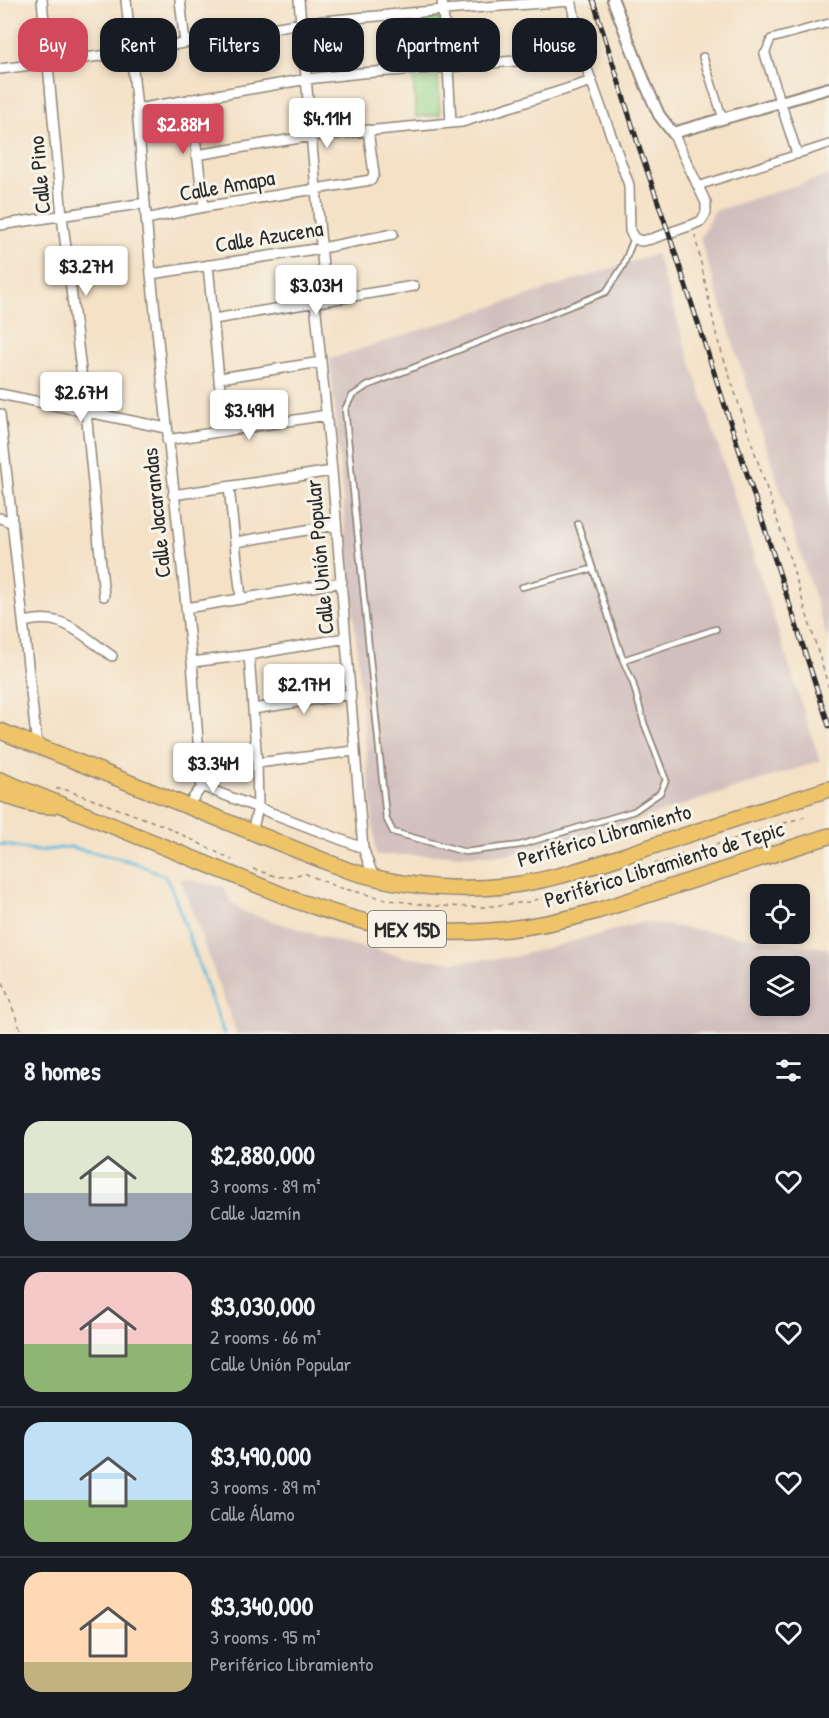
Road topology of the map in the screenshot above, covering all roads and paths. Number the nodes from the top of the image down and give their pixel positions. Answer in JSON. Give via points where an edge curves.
{"nodes":[{"id":1,"x":42,"y":0,"type":"edge"},
{"id":2,"x":126,"y":0,"type":"edge"},
{"id":3,"x":180,"y":0,"type":"edge"},
{"id":4,"x":299,"y":0,"type":"edge"},
{"id":5,"x":613,"y":0,"type":"edge"},
{"id":6,"x":571,"y":1,"type":"edge"},
{"id":7,"x":442,"y":5,"type":"edge"},
{"id":8,"x":44,"y":18,"type":"edge"},
{"id":9,"x":128,"y":18,"type":"edge"},
{"id":10,"x":301,"y":18,"type":"edge"},
{"id":11,"x":340,"y":18,"type":"edge"},
{"id":12,"x":574,"y":18,"type":"edge"},
{"id":13,"x":829,"y":23,"type":"edge"},
{"id":14,"x":292,"y":25,"type":"edge"},
{"id":15,"x":185,"y":43,"type":"junction"},
{"id":16,"x":177,"y":44,"type":"edge"},
{"id":17,"x":765,"y":54,"type":"joint"},
{"id":18,"x":703,"y":57,"type":"dead end"},
{"id":19,"x":18,"y":67,"type":"edge"},
{"id":20,"x":0,"y":69,"type":"edge"},
{"id":21,"x":49,"y":72,"type":"edge"},
{"id":22,"x":133,"y":72,"type":"edge"},
{"id":23,"x":306,"y":72,"type":"edge"},
{"id":24,"x":376,"y":72,"type":"edge"},
{"id":25,"x":448,"y":72,"type":"edge"},
{"id":26,"x":589,"y":72,"type":"edge"},
{"id":27,"x":307,"y":79,"type":"junction"},
{"id":28,"x":592,"y":81,"type":"junction"},
{"id":29,"x":829,"y":88,"type":"edge"},
{"id":30,"x":190,"y":99,"type":"junction"},
{"id":31,"x":781,"y":103,"type":"junction"},
{"id":32,"x":137,"y":109,"type":"junction"},
{"id":33,"x":723,"y":119,"type":"junction"},
{"id":34,"x":451,"y":123,"type":"junction"},
{"id":35,"x":368,"y":130,"type":"junction"},
{"id":36,"x":673,"y":134,"type":"junction"},
{"id":37,"x":312,"y":135,"type":"junction"},
{"id":38,"x":829,"y":144,"type":"edge"},
{"id":39,"x":196,"y":154,"type":"junction"},
{"id":40,"x":797,"y":154,"type":"junction"},
{"id":41,"x":698,"y":186,"type":"junction"},
{"id":42,"x":317,"y":190,"type":"junction"},
{"id":43,"x":145,"y":203,"type":"junction"},
{"id":44,"x":204,"y":207,"type":"junction"},
{"id":45,"x":62,"y":216,"type":"junction"},
{"id":46,"x":147,"y":219,"type":"junction"},
{"id":47,"x":0,"y":225,"type":"edge"},
{"id":48,"x":692,"y":225,"type":"junction"},
{"id":49,"x":393,"y":234,"type":"dead end"},
{"id":50,"x":634,"y":238,"type":"junction"},
{"id":51,"x":322,"y":248,"type":"junction"},
{"id":52,"x":208,"y":266,"type":"junction"},
{"id":53,"x":151,"y":274,"type":"junction"},
{"id":54,"x":414,"y":286,"type":"dead end"},
{"id":55,"x":326,"y":300,"type":"junction"},
{"id":56,"x":315,"y":302,"type":"junction"},
{"id":57,"x":214,"y":319,"type":"junction"},
{"id":58,"x":321,"y":362,"type":"junction"},
{"id":59,"x":220,"y":378,"type":"junction"},
{"id":60,"x":0,"y":394,"type":"edge"},
{"id":61,"x":86,"y":411,"type":"junction"},
{"id":62,"x":0,"y":414,"type":"edge"},
{"id":63,"x":327,"y":415,"type":"junction"},
{"id":64,"x":166,"y":428,"type":"junction"},
{"id":65,"x":224,"y":432,"type":"junction"},
{"id":66,"x":167,"y":440,"type":"junction"},
{"id":67,"x":332,"y":471,"type":"junction"},
{"id":68,"x":229,"y":487,"type":"junction"},
{"id":69,"x":173,"y":495,"type":"junction"},
{"id":70,"x":0,"y":518,"type":"edge"},
{"id":71,"x":13,"y":523,"type":"junction"},
{"id":72,"x":336,"y":525,"type":"junction"},
{"id":73,"x":579,"y":525,"type":"dead end"},
{"id":74,"x":236,"y":542,"type":"junction"},
{"id":75,"x":592,"y":569,"type":"junction"},
{"id":76,"x":342,"y":582,"type":"junction"},
{"id":77,"x":522,"y":588,"type":"dead end"},
{"id":78,"x":104,"y":596,"type":"dead end"},
{"id":79,"x":241,"y":598,"type":"junction"},
{"id":80,"x":186,"y":608,"type":"junction"},
{"id":81,"x":24,"y":622,"type":"junction"},
{"id":82,"x":716,"y":629,"type":"dead end"},
{"id":83,"x":346,"y":638,"type":"junction"},
{"id":84,"x":249,"y":655,"type":"junction"},
{"id":85,"x":112,"y":656,"type":"dead end"},
{"id":86,"x":624,"y":660,"type":"junction"},
{"id":87,"x":192,"y":662,"type":"junction"},
{"id":88,"x":829,"y":688,"type":"edge"},
{"id":89,"x":351,"y":694,"type":"junction"},
{"id":90,"x":253,"y":709,"type":"junction"},
{"id":91,"x":0,"y":730,"type":"edge"},
{"id":92,"x":37,"y":746,"type":"junction"},
{"id":93,"x":354,"y":751,"type":"junction"},
{"id":94,"x":256,"y":764,"type":"junction"},
{"id":95,"x":0,"y":780,"type":"edge"},
{"id":96,"x":201,"y":786,"type":"junction"},
{"id":97,"x":54,"y":789,"type":"dead end"},
{"id":98,"x":829,"y":789,"type":"edge"},
{"id":99,"x":0,"y":793,"type":"edge"},
{"id":100,"x":63,"y":806,"type":"junction"},
{"id":101,"x":187,"y":806,"type":"junction"},
{"id":102,"x":258,"y":808,"type":"junction"},
{"id":103,"x":807,"y":816,"type":"dead end"},
{"id":104,"x":252,"y":832,"type":"junction"},
{"id":105,"x":829,"y":836,"type":"edge"},
{"id":106,"x":363,"y":848,"type":"junction"},
{"id":107,"x":238,"y":864,"type":"dead end"},
{"id":108,"x":248,"y":867,"type":"dead end"},
{"id":109,"x":374,"y":878,"type":"junction"},
{"id":110,"x":0,"y":974,"type":"edge"},
{"id":111,"x":22,"y":1034,"type":"edge"}],
"edges":[{"from":1,"to":8,"type":"street","name":"Calle Pino"},
{"from":2,"to":9,"type":"street","name":"Calle Jacarandas"},
{"from":3,"to":15,"type":"street"},
{"from":4,"to":10,"type":"street"},
{"from":5,"to":36,"type":"street","via":[[659,115]]},
{"from":6,"to":7,"type":"street"},
{"from":6,"to":12,"type":"street"},
{"from":7,"to":11,"type":"street"},
{"from":13,"to":17,"type":"street","via":[[771,39]]},
{"from":14,"to":15,"type":"street"},
{"from":15,"to":16,"type":"street"},
{"from":17,"to":31,"type":"street"},
{"from":18,"to":33,"type":"street"},
{"from":19,"to":20,"type":"street"},
{"from":21,"to":45,"type":"street","name":"Calle Pino"},
{"from":22,"to":32,"type":"street","name":"Calle Jacarandas"},
{"from":23,"to":27,"type":"street"},
{"from":24,"to":27,"type":"street"},
{"from":25,"to":34,"type":"street"},
{"from":26,"to":28,"type":"street"},
{"from":27,"to":30,"type":"street"},
{"from":27,"to":37,"type":"street"},
{"from":28,"to":34,"type":"street"},
{"from":28,"to":50,"type":"street","via":[[629,186],[630,231]]},
{"from":29,"to":31,"type":"street"},
{"from":30,"to":32,"type":"street"},
{"from":30,"to":39,"type":"street"},
{"from":31,"to":33,"type":"street"},
{"from":31,"to":40,"type":"street"},
{"from":32,"to":43,"type":"street","name":"Calle Jacarandas"},
{"from":33,"to":36,"type":"street"},
{"from":34,"to":35,"type":"street"},
{"from":35,"to":37,"type":"street"},
{"from":35,"to":42,"type":"street","name":"Calle Amapa","via":[[374,174],[371,180]]},
{"from":36,"to":41,"type":"street"},
{"from":37,"to":39,"type":"street"},
{"from":37,"to":42,"type":"street"},
{"from":38,"to":40,"type":"street"},
{"from":39,"to":44,"type":"street"},
{"from":40,"to":41,"type":"street"},
{"from":41,"to":48,"type":"street","via":[[706,213]]},
{"from":42,"to":44,"type":"street","name":"Calle Amapa"},
{"from":42,"to":51,"type":"street"},
{"from":43,"to":45,"type":"street"},
{"from":43,"to":46,"type":"street","name":"Calle Jacarandas"},
{"from":44,"to":46,"type":"street","name":"Calle Amapa"},
{"from":45,"to":47,"type":"street"},
{"from":45,"to":61,"type":"street","name":"Calle Pino"},
{"from":46,"to":53,"type":"street","name":"Calle Jacarandas"},
{"from":48,"to":50,"type":"street","via":[[651,239]]},
{"from":48,"to":88,"type":"path","via":[[717,338]]},
{"from":49,"to":51,"type":"street","name":"Calle Azucena"},
{"from":50,"to":86,"type":"lane","via":[[623,266],[606,292],[367,386],[352,396],[345,409],[386,818],[393,832],[465,852],[520,845],[634,811],[660,794],[666,780]]},
{"from":51,"to":52,"type":"street","name":"Calle Azucena"},
{"from":51,"to":55,"type":"street"},
{"from":52,"to":53,"type":"street","name":"Calle Azucena"},
{"from":52,"to":57,"type":"street"},
{"from":53,"to":64,"type":"street","name":"Calle Jacarandas"},
{"from":54,"to":55,"type":"street"},
{"from":55,"to":56,"type":"street"},
{"from":56,"to":57,"type":"street"},
{"from":56,"to":58,"type":"street","name":"Calle Unión Popular"},
{"from":57,"to":59,"type":"street"},
{"from":58,"to":59,"type":"street"},
{"from":58,"to":63,"type":"street","name":"Calle Unión Popular"},
{"from":59,"to":65,"type":"street"},
{"from":60,"to":61,"type":"street"},
{"from":61,"to":64,"type":"street"},
{"from":61,"to":78,"type":"street","name":"Calle Pino"},
{"from":62,"to":71,"type":"street"},
{"from":63,"to":65,"type":"street"},
{"from":63,"to":67,"type":"street","name":"Calle Unión Popular"},
{"from":64,"to":66,"type":"street","name":"Calle Jacarandas"},
{"from":65,"to":66,"type":"street"},
{"from":66,"to":69,"type":"street","name":"Calle Jacarandas"},
{"from":67,"to":68,"type":"street"},
{"from":67,"to":72,"type":"street","name":"Calle Unión Popular"},
{"from":68,"to":69,"type":"street"},
{"from":68,"to":74,"type":"street"},
{"from":69,"to":80,"type":"street","name":"Calle Jacarandas"},
{"from":70,"to":71,"type":"street"},
{"from":71,"to":81,"type":"street"},
{"from":72,"to":74,"type":"street"},
{"from":72,"to":76,"type":"street","name":"Calle Unión Popular"},
{"from":73,"to":75,"type":"lane"},
{"from":74,"to":79,"type":"street"},
{"from":75,"to":77,"type":"lane"},
{"from":75,"to":86,"type":"lane"},
{"from":76,"to":79,"type":"street"},
{"from":76,"to":83,"type":"street","name":"Calle Unión Popular"},
{"from":79,"to":80,"type":"street"},
{"from":80,"to":87,"type":"street","name":"Calle Jacarandas"},
{"from":81,"to":85,"type":"street","via":[[57,621]]},
{"from":81,"to":92,"type":"street"},
{"from":82,"to":86,"type":"lane"},
{"from":83,"to":84,"type":"street"},
{"from":83,"to":89,"type":"street","name":"Calle Unión Popular"},
{"from":84,"to":87,"type":"street"},
{"from":84,"to":90,"type":"street"},
{"from":87,"to":96,"type":"street","name":"Calle Jacarandas"},
{"from":89,"to":90,"type":"street"},
{"from":89,"to":93,"type":"street","name":"Calle Unión Popular"},
{"from":90,"to":94,"type":"street"},
{"from":91,"to":92,"type":"highway","name":"Periférico Libramiento","number":"MEX 15D"},
{"from":92,"to":101,"type":"highway","name":"Periférico Libramiento","number":"MEX 15D"},
{"from":93,"to":94,"type":"street"},
{"from":93,"to":106,"type":"street","name":"Calle Unión Popular"},
{"from":94,"to":102,"type":"street"},
{"from":95,"to":100,"type":"highway","name":"Periférico Libramiento de Tepic","number":"MEX 15D"},
{"from":96,"to":101,"type":"street"},
{"from":96,"to":102,"type":"street"},
{"from":97,"to":107,"type":"path","via":[[64,789],[165,826]]},
{"from":98,"to":109,"type":"highway","name":"Periférico Libramiento","number":"MEX 15D","via":[[586,868],[506,886],[431,887]]},
{"from":99,"to":100,"type":"highway","via":[[32,805]]},
{"from":100,"to":105,"type":"highway","name":"Periférico Libramiento de Tepic","number":"MEX 15D","via":[[340,915],[383,926],[455,933],[560,922]]},
{"from":101,"to":104,"type":"highway","name":"Periférico Libramiento","number":"MEX 15D"},
{"from":102,"to":104,"type":"street"},
{"from":102,"to":106,"type":"street"},
{"from":103,"to":108,"type":"path","via":[[578,888],[528,902],[484,907],[389,900],[337,887],[304,873],[278,877]]},
{"from":104,"to":109,"type":"highway","name":"Periférico Libramiento","number":"MEX 15D"},
{"from":106,"to":109,"type":"street","name":"Calle Unión Popular"},
{"from":110,"to":111,"type":"path"}]}
